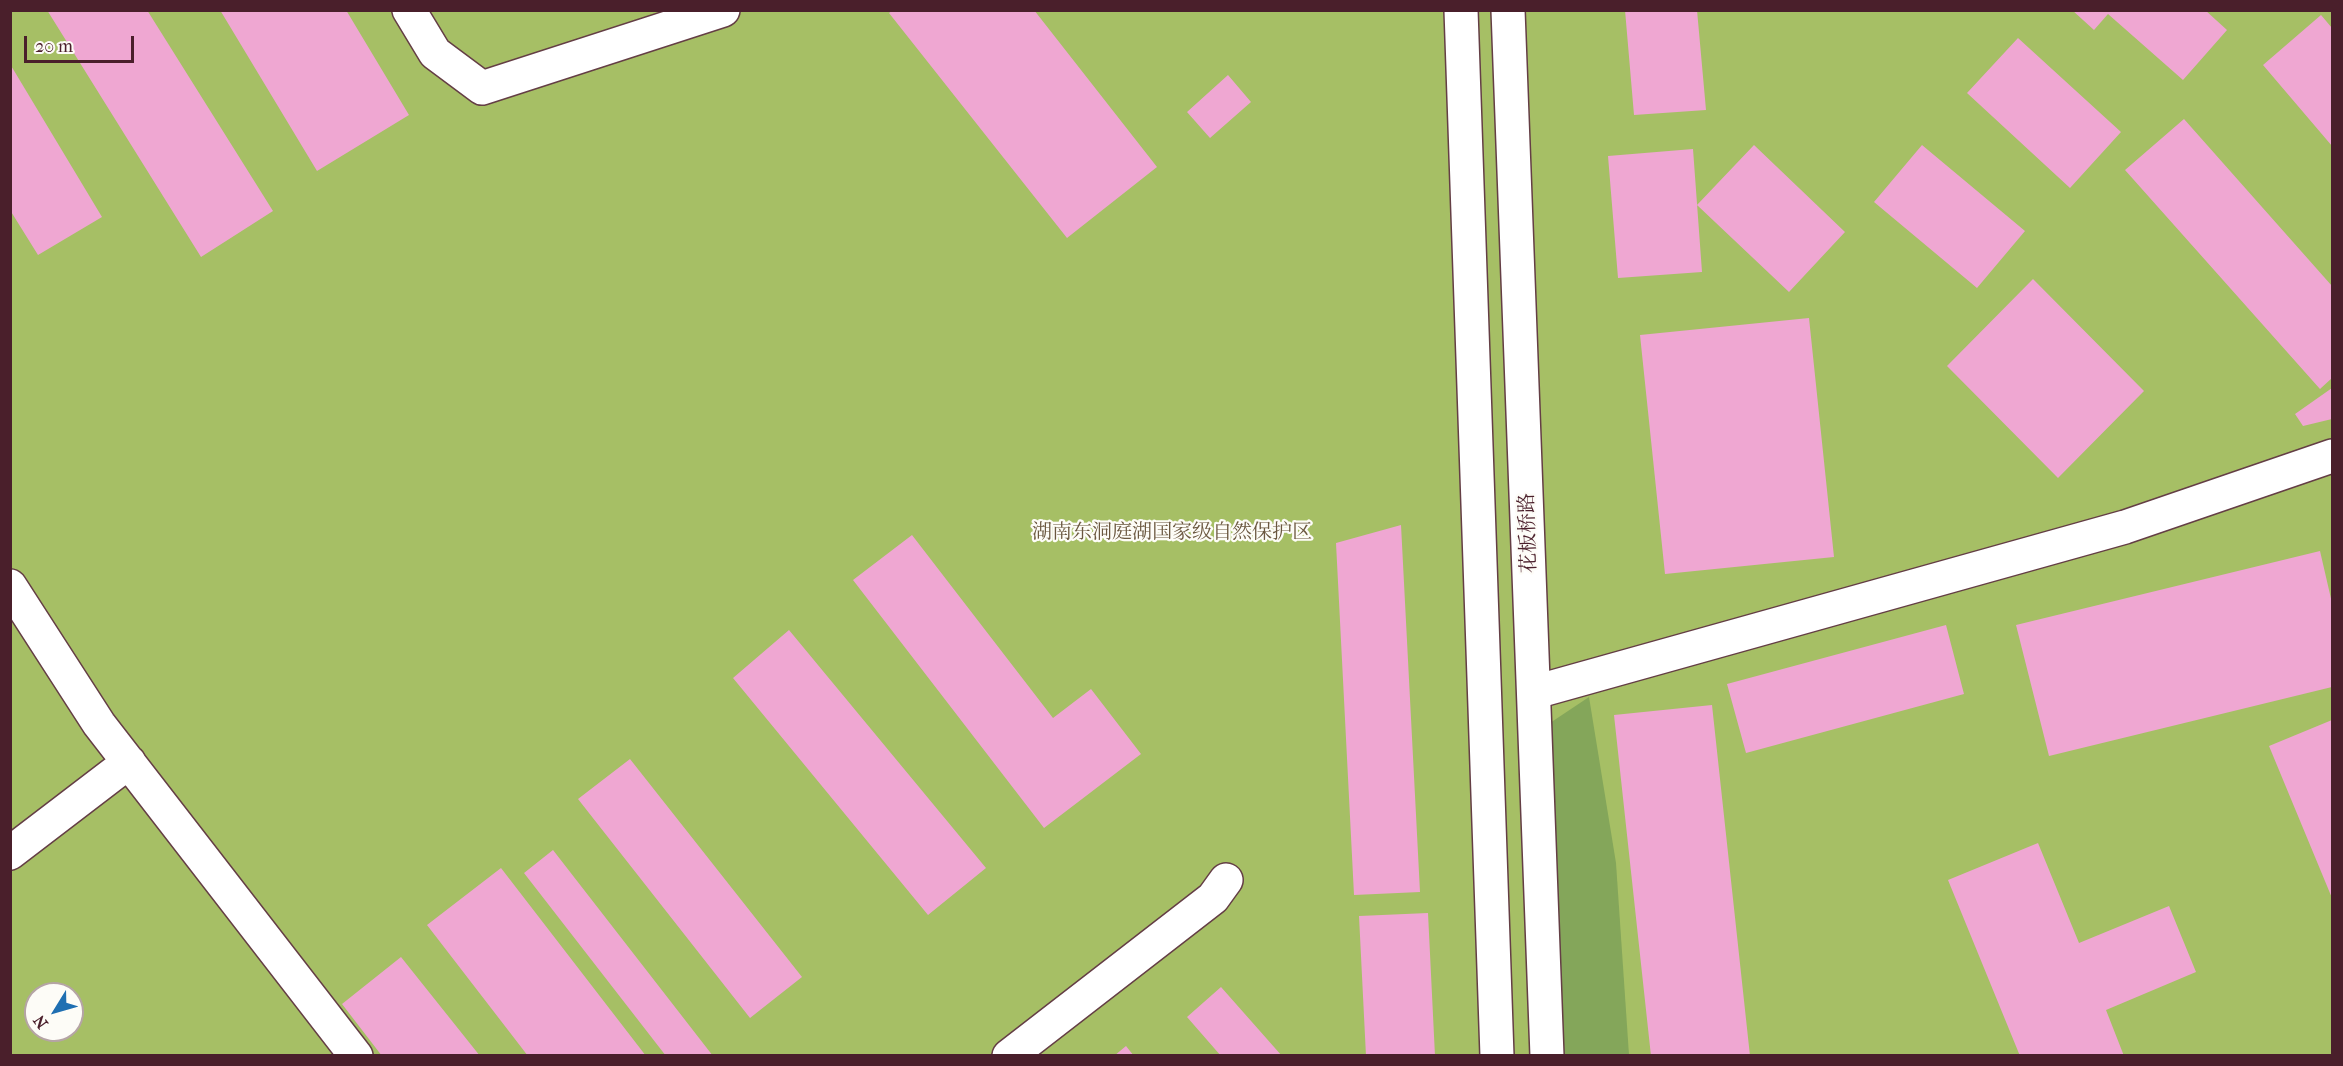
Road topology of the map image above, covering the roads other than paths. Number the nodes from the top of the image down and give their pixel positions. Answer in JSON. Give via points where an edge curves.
{"nodes":[{"id":1,"x":409,"y":10,"type":"edge"},
{"id":2,"x":723,"y":10,"type":"edge"},
{"id":3,"x":1461,"y":10,"type":"edge"},
{"id":4,"x":1508,"y":10,"type":"edge"},
{"id":5,"x":2332,"y":456,"type":"edge"},
{"id":6,"x":10,"y":586,"type":"edge"},
{"id":7,"x":1535,"y":692,"type":"junction"},
{"id":8,"x":129,"y":762,"type":"junction"},
{"id":9,"x":10,"y":853,"type":"edge"},
{"id":10,"x":1226,"y":880,"type":"dead end"},
{"id":11,"x":356,"y":1056,"type":"edge"},
{"id":12,"x":1009,"y":1056,"type":"edge"},
{"id":13,"x":1497,"y":1056,"type":"edge"},
{"id":14,"x":1547,"y":1056,"type":"edge"}],
"edges":[{"from":1,"to":2,"type":"street","via":[[435,53],[482,88]]},
{"from":3,"to":13,"type":"street"},
{"from":4,"to":7,"type":"street","name":"花板桥路"},
{"from":5,"to":7,"type":"street","via":[[2126,527]]},
{"from":6,"to":8,"type":"street","via":[[99,724]]},
{"from":7,"to":14,"type":"street","name":"花板桥路"},
{"from":8,"to":9,"type":"street"},
{"from":8,"to":11,"type":"street"},
{"from":10,"to":12,"type":"street","via":[[1213,898]]}]}
